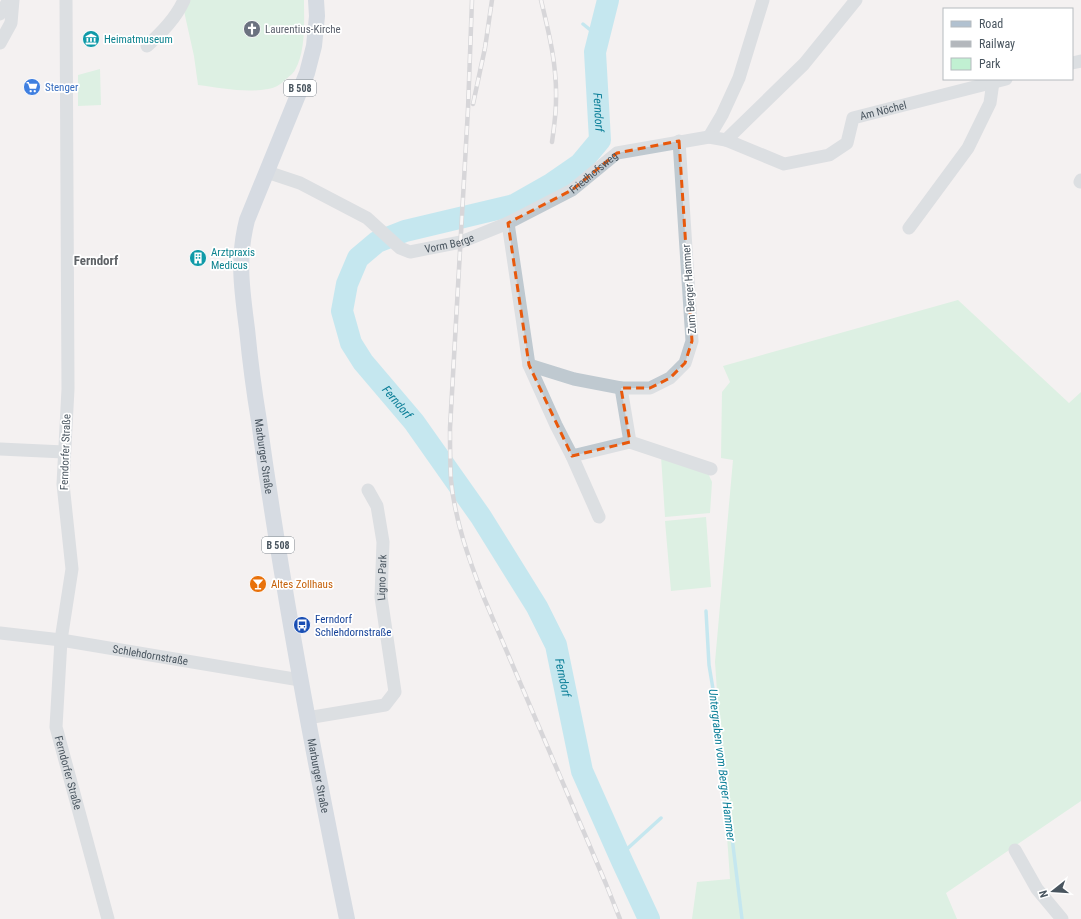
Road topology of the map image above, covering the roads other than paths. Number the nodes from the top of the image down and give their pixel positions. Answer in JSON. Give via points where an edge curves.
{"nodes":[{"id":1,"x":9,"y":0,"type":"edge"},
{"id":2,"x":13,"y":0,"type":"edge"},
{"id":3,"x":66,"y":0,"type":"edge"},
{"id":4,"x":184,"y":0,"type":"edge"},
{"id":5,"x":316,"y":0,"type":"edge"},
{"id":6,"x":763,"y":0,"type":"edge"},
{"id":7,"x":856,"y":0,"type":"edge"},
{"id":8,"x":0,"y":14,"type":"edge"},
{"id":9,"x":0,"y":43,"type":"edge"},
{"id":10,"x":147,"y":46,"type":"dead end"},
{"id":11,"x":1002,"y":80,"type":"edge"},
{"id":12,"x":993,"y":82,"type":"junction"},
{"id":13,"x":708,"y":137,"type":"junction"},
{"id":14,"x":726,"y":140,"type":"junction"},
{"id":15,"x":679,"y":141,"type":"junction"},
{"id":16,"x":267,"y":172,"type":"junction"},
{"id":17,"x":508,"y":223,"type":"junction"},
{"id":18,"x":909,"y":228,"type":"dead end"},
{"id":19,"x":529,"y":365,"type":"junction"},
{"id":20,"x":621,"y":388,"type":"junction"},
{"id":21,"x":630,"y":442,"type":"junction"},
{"id":22,"x":0,"y":449,"type":"edge"},
{"id":23,"x":64,"y":452,"type":"junction"},
{"id":24,"x":572,"y":456,"type":"junction"},
{"id":25,"x":711,"y":469,"type":"dead end"},
{"id":26,"x":368,"y":490,"type":"dead end"},
{"id":27,"x":599,"y":517,"type":"dead end"},
{"id":28,"x":0,"y":632,"type":"edge"},
{"id":29,"x":61,"y":640,"type":"junction"},
{"id":30,"x":300,"y":680,"type":"junction"},
{"id":31,"x":307,"y":718,"type":"junction"},
{"id":32,"x":1015,"y":850,"type":"dead end"},
{"id":33,"x":108,"y":919,"type":"edge"},
{"id":34,"x":347,"y":919,"type":"edge"},
{"id":35,"x":1062,"y":919,"type":"edge"}],
"edges":[{"from":1,"to":8,"type":"street"},
{"from":2,"to":9,"type":"street","via":[[11,23]]},
{"from":3,"to":23,"type":"street","name":"Ferndorfer Straße","via":[[68,389]]},
{"from":4,"to":10,"type":"street","via":[[180,10]]},
{"from":5,"to":16,"type":"main road","name":"Marburger Straße","number":"B 508","via":[[314,46],[307,72]]},
{"from":6,"to":13,"type":"street","via":[[739,78],[722,115]]},
{"from":7,"to":14,"type":"street","via":[[804,64]]},
{"from":11,"to":12,"type":"street","name":"Am Nöchel"},
{"from":12,"to":14,"type":"street","name":"Am Nöchel","via":[[853,118],[846,143],[829,155],[784,164]]},
{"from":12,"to":18,"type":"street","via":[[990,103],[968,148]]},
{"from":13,"to":14,"type":"street","name":"Friedhofsweg"},
{"from":13,"to":15,"type":"street","name":"Friedhofsweg"},
{"from":15,"to":17,"type":"street","name":"Friedhofsweg","via":[[617,153],[572,190]]},
{"from":15,"to":20,"type":"street","name":"Zum Berger Hammer","via":[[692,341],[684,363],[670,378],[650,388]]},
{"from":16,"to":17,"type":"street","name":"Vorm Berge","via":[[300,183],[367,218],[400,248],[410,252],[461,242]]},
{"from":16,"to":30,"type":"main road","name":"Marburger Straße","number":"B 508","via":[[247,220],[241,270],[264,463]]},
{"from":17,"to":19,"type":"street"},
{"from":19,"to":20,"type":"street","via":[[574,379]]},
{"from":19,"to":24,"type":"street"},
{"from":20,"to":21,"type":"street"},
{"from":21,"to":24,"type":"street"},
{"from":21,"to":25,"type":"street"},
{"from":22,"to":23,"type":"street"},
{"from":23,"to":29,"type":"street","name":"Ferndorfer Straße","via":[[62,484],[72,569]]},
{"from":24,"to":27,"type":"street"},
{"from":26,"to":31,"type":"street","name":"Ligno Park","via":[[377,506],[383,542],[381,597],[395,692],[385,705]]},
{"from":28,"to":29,"type":"street","name":"Schlehdornstraße"},
{"from":29,"to":30,"type":"street","name":"Schlehdornstraße"},
{"from":29,"to":33,"type":"street","name":"Ferndorfer Straße","via":[[56,727]]},
{"from":30,"to":31,"type":"main road","name":"Marburger Straße","number":"B 508"},
{"from":31,"to":34,"type":"main road","name":"Marburger Straße","number":"B 508"},
{"from":32,"to":35,"type":"street","via":[[1037,888]]}]}
